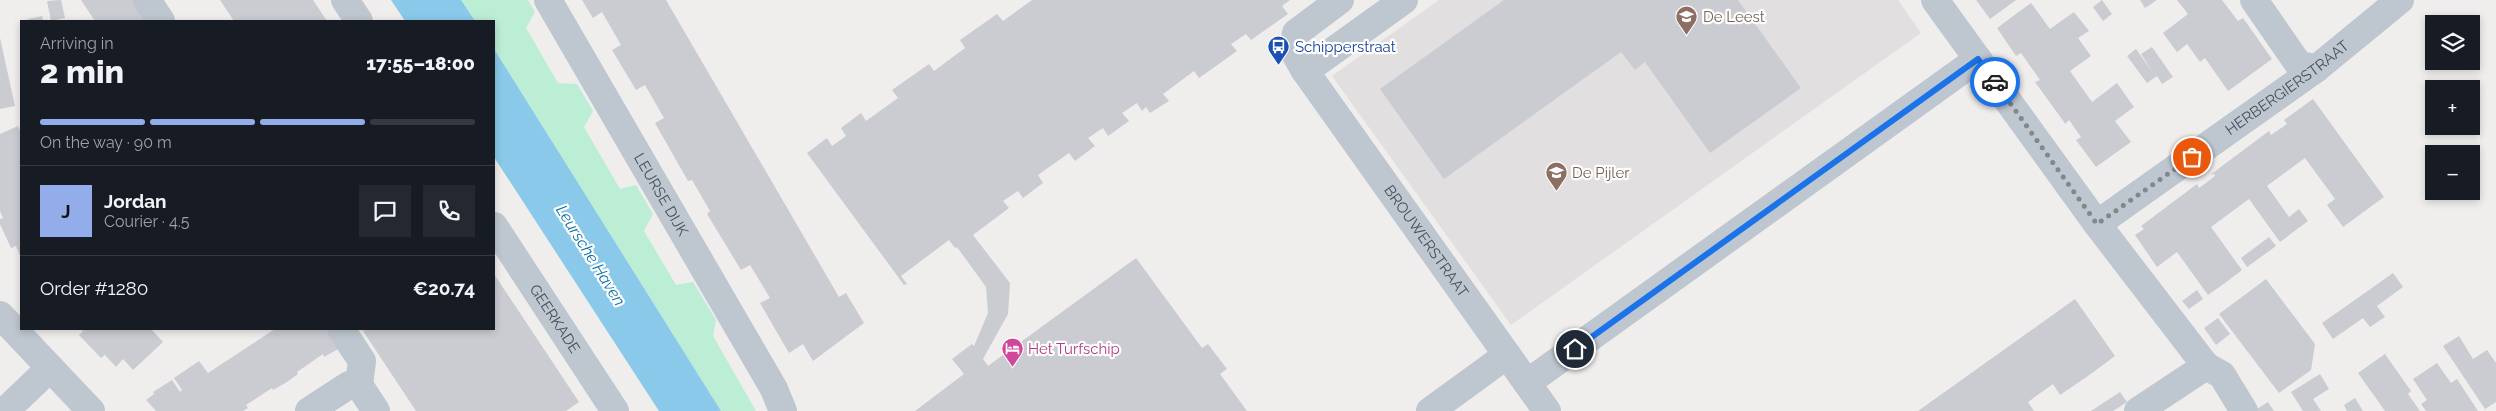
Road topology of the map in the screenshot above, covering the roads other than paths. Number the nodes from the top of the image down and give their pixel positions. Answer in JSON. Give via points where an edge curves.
{"nodes":[{"id":1,"x":345,"y":0,"type":"edge"},
{"id":2,"x":548,"y":0,"type":"edge"},
{"id":3,"x":1340,"y":0,"type":"edge"},
{"id":4,"x":1404,"y":0,"type":"edge"},
{"id":5,"x":1935,"y":0,"type":"edge"},
{"id":6,"x":2254,"y":0,"type":"edge"},
{"id":7,"x":2400,"y":0,"type":"edge"},
{"id":8,"x":358,"y":20,"type":"edge"},
{"id":9,"x":1978,"y":59,"type":"junction"},
{"id":10,"x":2317,"y":68,"type":"junction"},
{"id":11,"x":1305,"y":71,"type":"junction"},
{"id":12,"x":2097,"y":224,"type":"junction"},
{"id":13,"x":495,"y":228,"type":"edge"},
{"id":14,"x":0,"y":315,"type":"edge"},
{"id":15,"x":342,"y":330,"type":"edge"},
{"id":16,"x":1507,"y":355,"type":"junction"},
{"id":17,"x":2206,"y":366,"type":"junction"},
{"id":18,"x":49,"y":369,"type":"junction"},
{"id":19,"x":1527,"y":384,"type":"junction"},
{"id":20,"x":359,"y":385,"type":"junction"},
{"id":21,"x":778,"y":400,"type":"edge"},
{"id":22,"x":5,"y":411,"type":"edge"},
{"id":23,"x":91,"y":411,"type":"edge"},
{"id":24,"x":309,"y":411,"type":"edge"},
{"id":25,"x":376,"y":411,"type":"edge"},
{"id":26,"x":615,"y":411,"type":"edge"},
{"id":27,"x":1430,"y":411,"type":"edge"},
{"id":28,"x":1547,"y":411,"type":"edge"},
{"id":29,"x":2138,"y":411,"type":"edge"},
{"id":30,"x":2244,"y":411,"type":"edge"}],
"edges":[{"from":1,"to":8,"type":"street"},
{"from":2,"to":21,"type":"street","name":"LEURSE DIJK"},
{"from":3,"to":11,"type":"street","via":[[1296,33],[1293,50]]},
{"from":4,"to":11,"type":"street"},
{"from":5,"to":9,"type":"street"},
{"from":6,"to":10,"type":"street","via":[[2299,65]]},
{"from":7,"to":10,"type":"street","name":"HERBERGIERSTRAAT"},
{"from":9,"to":12,"type":"street"},
{"from":9,"to":19,"type":"street"},
{"from":10,"to":12,"type":"street","name":"HERBERGIERSTRAAT"},
{"from":11,"to":16,"type":"street","name":"BROUWERSTRAAT"},
{"from":12,"to":17,"type":"street"},
{"from":13,"to":26,"type":"street","name":"GEERKADE"},
{"from":14,"to":18,"type":"street"},
{"from":15,"to":20,"type":"street","via":[[362,361]]},
{"from":16,"to":19,"type":"street","name":"BROUWERSTRAAT"},
{"from":16,"to":27,"type":"street"},
{"from":17,"to":29,"type":"street"},
{"from":17,"to":30,"type":"street","via":[[2222,375]]},
{"from":18,"to":22,"type":"street"},
{"from":18,"to":23,"type":"street"},
{"from":19,"to":28,"type":"street","name":"BROUWERSTRAAT"},
{"from":20,"to":24,"type":"street","via":[[349,385]]},
{"from":20,"to":25,"type":"street"}]}
